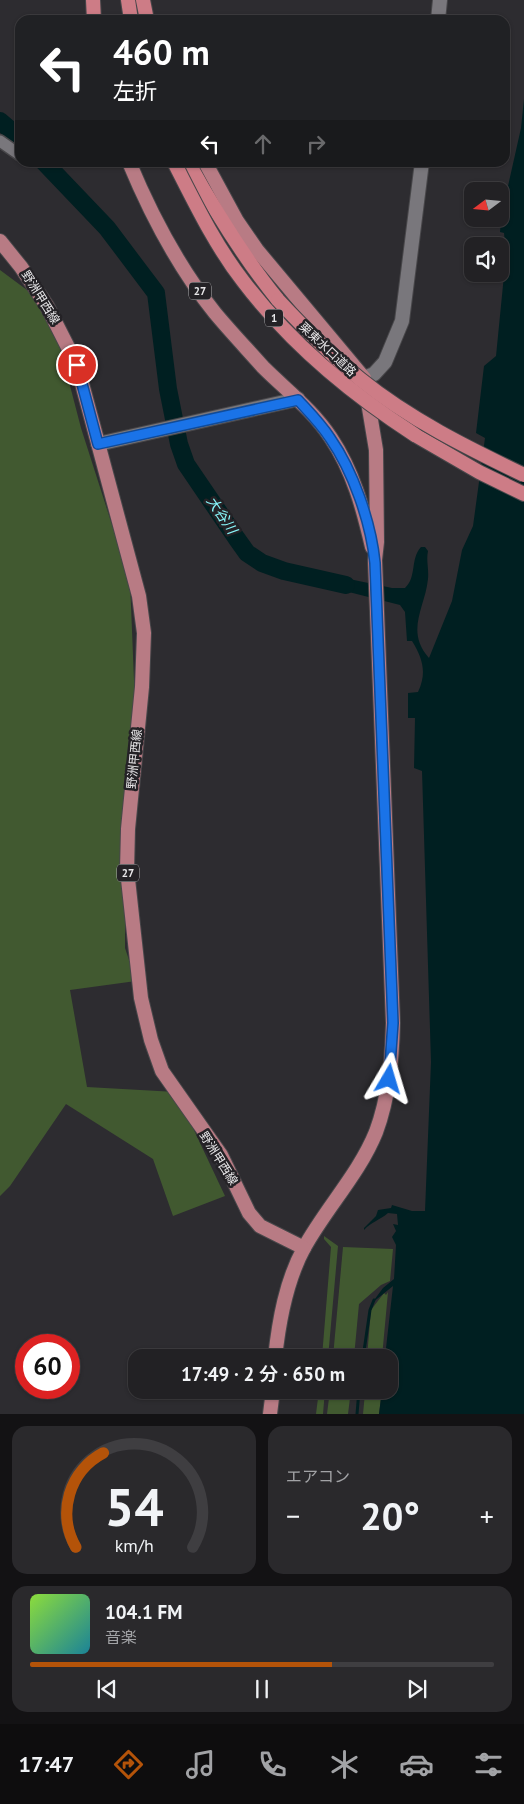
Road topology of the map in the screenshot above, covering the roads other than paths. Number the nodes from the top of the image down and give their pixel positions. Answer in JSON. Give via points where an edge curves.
{"nodes":[{"id":1,"x":93,"y":0,"type":"edge"},
{"id":2,"x":128,"y":0,"type":"edge"},
{"id":3,"x":143,"y":0,"type":"edge"},
{"id":4,"x":440,"y":0,"type":"edge"},
{"id":5,"x":94,"y":15,"type":"edge"},
{"id":6,"x":130,"y":15,"type":"edge"},
{"id":7,"x":146,"y":15,"type":"edge"},
{"id":8,"x":438,"y":15,"type":"edge"},
{"id":9,"x":0,"y":141,"type":"edge"},
{"id":10,"x":15,"y":152,"type":"edge"},
{"id":11,"x":131,"y":167,"type":"edge"},
{"id":12,"x":177,"y":167,"type":"edge"},
{"id":13,"x":191,"y":167,"type":"edge"},
{"id":14,"x":208,"y":167,"type":"edge"},
{"id":15,"x":421,"y":167,"type":"edge"},
{"id":16,"x":0,"y":241,"type":"edge"},
{"id":17,"x":364,"y":378,"type":"junction"},
{"id":18,"x":298,"y":400,"type":"junction"},
{"id":19,"x":98,"y":444,"type":"junction"},
{"id":20,"x":524,"y":475,"type":"edge"},
{"id":21,"x":524,"y":494,"type":"edge"},
{"id":22,"x":375,"y":560,"type":"junction"},
{"id":23,"x":304,"y":1248,"type":"junction"},
{"id":24,"x":276,"y":1349,"type":"edge"},
{"id":25,"x":272,"y":1399,"type":"edge"},
{"id":26,"x":270,"y":1414,"type":"edge"}],
"edges":[{"from":1,"to":5,"type":"highway"},
{"from":2,"to":6,"type":"highway"},
{"from":3,"to":7,"type":"highway"},
{"from":4,"to":8,"type":"street"},
{"from":9,"to":10,"type":"street"},
{"from":11,"to":18,"type":"main road","number":"27","via":[[144,200],[214,312],[263,367]]},
{"from":12,"to":21,"type":"highway","name":"栗東水口道路","number":"1","bridge":true,"via":[[213,236],[242,280],[304,350],[390,419],[479,472]]},
{"from":13,"to":20,"type":"highway","name":"栗東水口道路","number":"1","bridge":true,"via":[[222,224],[254,271],[278,300],[340,361],[384,397]]},
{"from":14,"to":17,"type":"main road","via":[[258,250]]},
{"from":15,"to":17,"type":"street","via":[[402,322],[385,362],[374,374]]},
{"from":16,"to":19,"type":"main road","name":"野洲甲西線","number":"27","via":[[22,267],[60,328],[77,365]]},
{"from":17,"to":22,"type":"main road","number":"27","via":[[376,450]]},
{"from":18,"to":19,"type":"street"},
{"from":18,"to":22,"type":"main road","number":"27","via":[[330,437],[349,472],[358,493]]},
{"from":19,"to":23,"type":"main road","name":"野洲甲西線","number":"27","via":[[139,596],[144,633],[127,870],[141,998],[151,1040],[162,1071],[220,1155],[249,1213],[260,1226]]},
{"from":22,"to":23,"type":"main road","number":"27","via":[[392,1065],[376,1132],[358,1168]]},
{"from":23,"to":24,"type":"main road","number":"27","via":[[288,1286]]},
{"from":25,"to":26,"type":"main road"}]}
